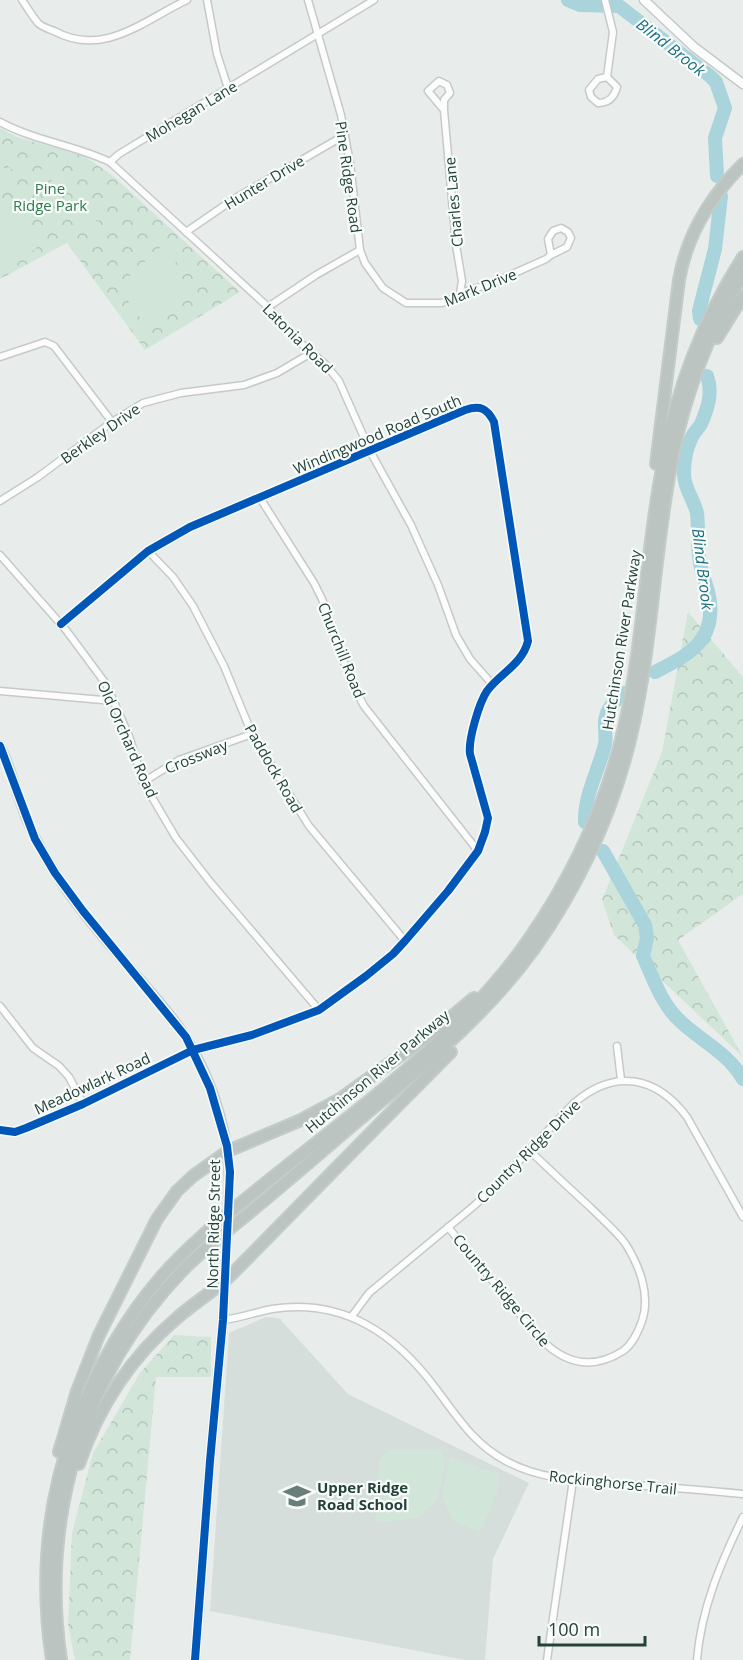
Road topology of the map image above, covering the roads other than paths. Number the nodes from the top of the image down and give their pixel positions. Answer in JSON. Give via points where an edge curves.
{"nodes":[{"id":1,"x":22,"y":0,"type":"edge"},
{"id":2,"x":187,"y":0,"type":"edge"},
{"id":3,"x":207,"y":0,"type":"edge"},
{"id":4,"x":308,"y":0,"type":"edge"},
{"id":5,"x":374,"y":0,"type":"edge"},
{"id":6,"x":605,"y":0,"type":"edge"},
{"id":7,"x":644,"y":0,"type":"edge"},
{"id":8,"x":316,"y":34,"type":"junction"},
{"id":9,"x":607,"y":77,"type":"junction"},
{"id":10,"x":743,"y":84,"type":"edge"},
{"id":11,"x":228,"y":88,"type":"junction"},
{"id":12,"x":444,"y":110,"type":"junction"},
{"id":13,"x":0,"y":122,"type":"edge"},
{"id":14,"x":345,"y":135,"type":"junction"},
{"id":15,"x":110,"y":162,"type":"junction"},
{"id":16,"x":740,"y":167,"type":"edge"},
{"id":17,"x":186,"y":232,"type":"junction"},
{"id":18,"x":360,"y":250,"type":"junction"},
{"id":19,"x":551,"y":255,"type":"junction"},
{"id":20,"x":743,"y":257,"type":"edge"},
{"id":21,"x":743,"y":274,"type":"edge"},
{"id":22,"x":460,"y":293,"type":"junction"},
{"id":23,"x":743,"y":296,"type":"edge"},
{"id":24,"x":268,"y":307,"type":"junction"},
{"id":25,"x":311,"y":353,"type":"junction"},
{"id":26,"x":0,"y":357,"type":"edge"},
{"id":27,"x":682,"y":418,"type":"junction"},
{"id":28,"x":112,"y":422,"type":"junction"},
{"id":29,"x":370,"y":451,"type":"junction"},
{"id":30,"x":260,"y":498,"type":"junction"},
{"id":31,"x":0,"y":501,"type":"edge"},
{"id":32,"x":148,"y":551,"type":"junction"},
{"id":33,"x":0,"y":555,"type":"edge"},
{"id":34,"x":648,"y":562,"type":"junction"},
{"id":35,"x":61,"y":624,"type":"junction"},
{"id":36,"x":493,"y":685,"type":"junction"},
{"id":37,"x":0,"y":691,"type":"edge"},
{"id":38,"x":114,"y":701,"type":"junction"},
{"id":39,"x":252,"y":734,"type":"junction"},
{"id":40,"x":0,"y":746,"type":"edge"},
{"id":41,"x":143,"y":782,"type":"junction"},
{"id":42,"x":478,"y":850,"type":"junction"},
{"id":43,"x":539,"y":925,"type":"junction"},
{"id":44,"x":405,"y":941,"type":"junction"},
{"id":45,"x":518,"y":970,"type":"junction"},
{"id":46,"x":0,"y":1006,"type":"edge"},
{"id":47,"x":319,"y":1010,"type":"junction"},
{"id":48,"x":617,"y":1046,"type":"dead end"},
{"id":49,"x":193,"y":1050,"type":"junction"},
{"id":50,"x":621,"y":1080,"type":"junction"},
{"id":51,"x":83,"y":1104,"type":"junction"},
{"id":52,"x":0,"y":1130,"type":"edge"},
{"id":53,"x":228,"y":1151,"type":"junction"},
{"id":54,"x":530,"y":1151,"type":"junction"},
{"id":55,"x":743,"y":1217,"type":"edge"},
{"id":56,"x":448,"y":1227,"type":"junction"},
{"id":57,"x":225,"y":1281,"type":"junction"},
{"id":58,"x":352,"y":1316,"type":"junction"},
{"id":59,"x":224,"y":1320,"type":"junction"},
{"id":60,"x":573,"y":1480,"type":"junction"},
{"id":61,"x":743,"y":1494,"type":"edge"},
{"id":62,"x":743,"y":1517,"type":"edge"},
{"id":63,"x":51,"y":1560,"type":"junction"},
{"id":64,"x":52,"y":1660,"type":"edge"},
{"id":65,"x":61,"y":1660,"type":"edge"},
{"id":66,"x":195,"y":1660,"type":"edge"},
{"id":67,"x":547,"y":1660,"type":"edge"},
{"id":68,"x":697,"y":1660,"type":"edge"}],
"edges":[{"from":1,"to":2,"type":"street","via":[[39,24],[65,37],[100,41]]},
{"from":3,"to":11,"type":"street"},
{"from":4,"to":8,"type":"street","name":"Pine Ridge Road"},
{"from":5,"to":8,"type":"street","name":"Mohegan Lane"},
{"from":6,"to":9,"type":"street","via":[[613,32]]},
{"from":7,"to":10,"type":"street","via":[[694,47]]},
{"from":8,"to":11,"type":"street","name":"Mohegan Lane"},
{"from":8,"to":14,"type":"street","name":"Pine Ridge Road"},
{"from":9,"to":9,"type":"street","via":[[598,79],[589,90],[598,103],[615,95],[617,87]]},
{"from":11,"to":15,"type":"street","name":"Mohegan Lane"},
{"from":12,"to":12,"type":"street","name":"Charles Lane","via":[[444,100],[450,93],[447,85],[439,81],[428,91]]},
{"from":12,"to":22,"type":"street","name":"Charles Lane","via":[[462,281]]},
{"from":13,"to":15,"type":"street"},
{"from":14,"to":17,"type":"street","name":"Hunter Drive","via":[[234,199]]},
{"from":14,"to":18,"type":"street","name":"Pine Ridge Road"},
{"from":15,"to":17,"type":"street","name":"Latonia Road"},
{"from":16,"to":34,"type":"highway","via":[[705,210],[691,236],[681,270],[650,510]]},
{"from":17,"to":24,"type":"street","name":"Latonia Road"},
{"from":18,"to":22,"type":"street","name":"Mark Drive","via":[[374,278],[406,303],[442,303]]},
{"from":18,"to":24,"type":"street","name":"Pine Ridge Road"},
{"from":19,"to":19,"type":"street","name":"Mark Drive","via":[[548,239],[561,228],[571,238],[567,247]]},
{"from":19,"to":22,"type":"street","name":"Mark Drive","via":[[490,284]]},
{"from":20,"to":34,"type":"highway","name":"Hutchinson River Parkway","via":[[688,368],[666,443]]},
{"from":21,"to":27,"type":"highway","name":"Hutchinson River Parkway","via":[[712,333]]},
{"from":23,"to":27,"type":"highway","via":[[725,323]]},
{"from":24,"to":25,"type":"street","name":"Latonia Road"},
{"from":25,"to":28,"type":"street","name":"Berkley Drive","via":[[277,373],[244,385],[181,393],[143,403]]},
{"from":25,"to":29,"type":"street","name":"Latonia Road","via":[[339,381]]},
{"from":26,"to":28,"type":"street","via":[[45,342],[54,346]]},
{"from":27,"to":45,"type":"highway","name":"Hutchinson River Parkway","via":[[668,487],[639,699],[624,762],[608,812],[581,871]]},
{"from":28,"to":31,"type":"street","name":"Berkley Drive"},
{"from":29,"to":30,"type":"street","name":"Windingwood Road South"},
{"from":29,"to":36,"type":"street","name":"Latonia Road","via":[[411,525],[456,635],[470,659]]},
{"from":29,"to":36,"type":"street","name":"Windingwood Road South","via":[[475,406],[492,417],[498,435],[528,641],[518,662]]},
{"from":30,"to":32,"type":"street","name":"Windingwood Road South","via":[[190,527]]},
{"from":30,"to":42,"type":"street","name":"Churchill Road","via":[[314,583],[364,706]]},
{"from":32,"to":35,"type":"street","name":"Windingwood Road South"},
{"from":32,"to":39,"type":"street","name":"Paddock Road","via":[[193,606],[224,666]]},
{"from":33,"to":35,"type":"street","name":"Old Orchard Road"},
{"from":34,"to":43,"type":"highway","name":"Hutchinson River Parkway","via":[[632,687],[615,762],[583,846]]},
{"from":35,"to":38,"type":"street","name":"Old Orchard Road"},
{"from":36,"to":42,"type":"street","name":"Meadowlark Road","via":[[486,692],[469,745],[488,818]]},
{"from":37,"to":38,"type":"street"},
{"from":38,"to":41,"type":"street","name":"Old Orchard Road"},
{"from":39,"to":41,"type":"street","name":"Crossway","via":[[179,760]]},
{"from":39,"to":44,"type":"street","name":"Paddock Road","via":[[309,826]]},
{"from":40,"to":49,"type":"street","name":"North Ridge Street","via":[[35,839],[55,873],[180,1028]]},
{"from":41,"to":47,"type":"street","name":"Old Orchard Road","via":[[176,838],[211,884]]},
{"from":42,"to":44,"type":"street","name":"Meadowlark Road"},
{"from":43,"to":53,"type":"highway","via":[[480,992],[415,1045],[325,1108]]},
{"from":43,"to":63,"type":"highway","name":"Hutchinson River Parkway","via":[[501,977],[453,1029],[218,1221],[150,1291],[107,1356],[77,1420],[55,1494]]},
{"from":44,"to":47,"type":"street","name":"Meadowlark Road"},
{"from":45,"to":57,"type":"highway","via":[[478,1023]]},
{"from":45,"to":63,"type":"highway","name":"Hutchinson River Parkway","via":[[457,1037],[201,1253],[149,1310],[110,1369],[86,1422],[67,1484]]},
{"from":46,"to":51,"type":"street","via":[[33,1048],[59,1065]]},
{"from":47,"to":49,"type":"street","name":"Meadowlark Road","via":[[252,1035]]},
{"from":48,"to":50,"type":"street"},
{"from":49,"to":51,"type":"street","name":"Meadowlark Road"},
{"from":49,"to":53,"type":"street","name":"North Ridge Street","via":[[217,1107]]},
{"from":50,"to":54,"type":"street","name":"Country Ridge Drive","via":[[588,1091]]},
{"from":50,"to":55,"type":"street","name":"Country Ridge Drive","via":[[652,1086],[678,1105]]},
{"from":51,"to":52,"type":"street","name":"Meadowlark Road","via":[[15,1132]]},
{"from":53,"to":57,"type":"street","name":"North Ridge Street","bridge":true},
{"from":53,"to":63,"type":"highway","via":[[193,1176],[165,1206],[95,1344],[57,1458],[46,1516]]},
{"from":54,"to":56,"type":"street","name":"Country Ridge Drive"},
{"from":54,"to":56,"type":"street","name":"Country Ridge Circle","via":[[611,1228],[633,1259],[642,1278],[644,1316],[627,1349],[595,1363],[562,1356],[537,1334]]},
{"from":56,"to":58,"type":"street","name":"Country Ridge Drive","via":[[369,1293]]},
{"from":57,"to":59,"type":"street","name":"North Ridge Street"},
{"from":57,"to":63,"type":"highway","via":[[162,1332],[111,1395],[80,1460]]},
{"from":58,"to":59,"type":"street","name":"Rockinghorse Trail","via":[[333,1310],[291,1308]]},
{"from":58,"to":60,"type":"street","name":"Rockinghorse Trail","via":[[402,1351],[427,1376],[462,1425],[490,1452],[527,1470]]},
{"from":59,"to":66,"type":"street","name":"North Ridge Street"},
{"from":60,"to":61,"type":"street","name":"Rockinghorse Trail"},
{"from":60,"to":67,"type":"street"},
{"from":62,"to":68,"type":"street","via":[[711,1592]]},
{"from":63,"to":64,"type":"highway","name":"Hutchinson River Parkway","via":[[47,1611]]},
{"from":63,"to":65,"type":"highway","name":"Hutchinson River Parkway"}]}
